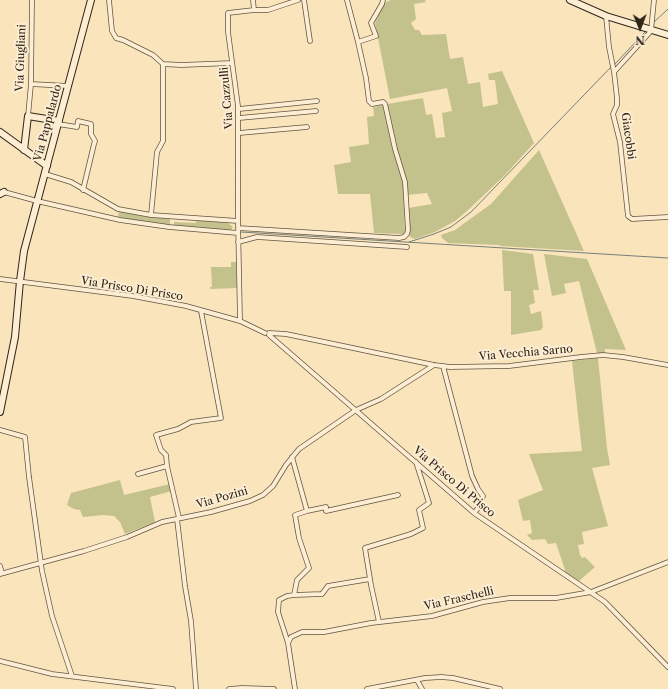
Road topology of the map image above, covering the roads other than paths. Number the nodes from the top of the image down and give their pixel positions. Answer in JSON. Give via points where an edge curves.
{"nodes":[{"id":1,"x":32,"y":0,"type":"edge"},
{"id":2,"x":91,"y":0,"type":"edge"},
{"id":3,"x":109,"y":0,"type":"edge"},
{"id":4,"x":253,"y":0,"type":"edge"},
{"id":5,"x":298,"y":0,"type":"edge"},
{"id":6,"x":304,"y":0,"type":"edge"},
{"id":7,"x":347,"y":0,"type":"edge"},
{"id":8,"x":383,"y":0,"type":"edge"},
{"id":9,"x":570,"y":0,"type":"edge"},
{"id":10,"x":654,"y":0,"type":"edge"},
{"id":11,"x":254,"y":10,"type":"junction"},
{"id":12,"x":606,"y":16,"type":"junction"},
{"id":13,"x":651,"y":30,"type":"junction"},
{"id":14,"x":668,"y":36,"type":"edge"},
{"id":15,"x":310,"y":41,"type":"dead end"},
{"id":16,"x":358,"y":42,"type":"junction"},
{"id":17,"x":232,"y":63,"type":"junction"},
{"id":18,"x":163,"y":64,"type":"junction"},
{"id":19,"x":613,"y":68,"type":"junction"},
{"id":20,"x":32,"y":84,"type":"junction"},
{"id":21,"x":68,"y":86,"type":"junction"},
{"id":22,"x":317,"y":101,"type":"dead end"},
{"id":23,"x":238,"y":109,"type":"junction"},
{"id":24,"x":316,"y":111,"type":"dead end"},
{"id":25,"x":28,"y":116,"type":"junction"},
{"id":26,"x":239,"y":118,"type":"junction"},
{"id":27,"x":58,"y":122,"type":"junction"},
{"id":28,"x":307,"y":127,"type":"dead end"},
{"id":29,"x":0,"y":132,"type":"edge"},
{"id":30,"x":239,"y":133,"type":"junction"},
{"id":31,"x":24,"y":150,"type":"junction"},
{"id":32,"x":47,"y":166,"type":"junction"},
{"id":33,"x":45,"y":174,"type":"junction"},
{"id":34,"x":83,"y":190,"type":"junction"},
{"id":35,"x":1,"y":192,"type":"edge"},
{"id":36,"x":37,"y":201,"type":"junction"},
{"id":37,"x":118,"y":209,"type":"junction"},
{"id":38,"x":151,"y":215,"type":"junction"},
{"id":39,"x":173,"y":217,"type":"junction"},
{"id":40,"x":668,"y":217,"type":"edge"},
{"id":41,"x":114,"y":218,"type":"junction"},
{"id":42,"x":238,"y":221,"type":"junction"},
{"id":43,"x":172,"y":227,"type":"junction"},
{"id":44,"x":238,"y":230,"type":"junction"},
{"id":45,"x":238,"y":242,"type":"junction"},
{"id":46,"x":407,"y":247,"type":"dead end"},
{"id":47,"x":0,"y":278,"type":"edge"},
{"id":48,"x":20,"y":281,"type":"junction"},
{"id":49,"x":201,"y":311,"type":"junction"},
{"id":50,"x":240,"y":321,"type":"junction"},
{"id":51,"x":268,"y":334,"type":"junction"},
{"id":52,"x":434,"y":365,"type":"junction"},
{"id":53,"x":668,"y":365,"type":"edge"},
{"id":54,"x":443,"y":366,"type":"junction"},
{"id":55,"x":356,"y":410,"type":"junction"},
{"id":56,"x":0,"y":412,"type":"edge"},
{"id":57,"x":0,"y":430,"type":"edge"},
{"id":58,"x":292,"y":457,"type":"junction"},
{"id":59,"x":416,"y":461,"type":"junction"},
{"id":60,"x":167,"y":466,"type":"junction"},
{"id":61,"x":138,"y":474,"type":"dead end"},
{"id":62,"x":398,"y":495,"type":"dead end"},
{"id":63,"x":307,"y":511,"type":"junction"},
{"id":64,"x":474,"y":513,"type":"junction"},
{"id":65,"x":178,"y":519,"type":"junction"},
{"id":66,"x":668,"y":562,"type":"edge"},
{"id":67,"x":41,"y":564,"type":"junction"},
{"id":68,"x":0,"y":566,"type":"edge"},
{"id":69,"x":1,"y":574,"type":"edge"},
{"id":70,"x":370,"y":579,"type":"junction"},
{"id":71,"x":591,"y":592,"type":"junction"},
{"id":72,"x":294,"y":595,"type":"junction"},
{"id":73,"x":379,"y":622,"type":"junction"},
{"id":74,"x":288,"y":643,"type":"junction"},
{"id":75,"x":0,"y":661,"type":"edge"},
{"id":76,"x":668,"y":667,"type":"edge"},
{"id":77,"x":72,"y":676,"type":"junction"},
{"id":78,"x":417,"y":680,"type":"junction"},
{"id":79,"x":173,"y":689,"type":"edge"},
{"id":80,"x":196,"y":689,"type":"edge"},
{"id":81,"x":229,"y":689,"type":"edge"},
{"id":82,"x":274,"y":689,"type":"edge"},
{"id":83,"x":295,"y":689,"type":"edge"},
{"id":84,"x":367,"y":689,"type":"edge"},
{"id":85,"x":422,"y":689,"type":"edge"},
{"id":86,"x":500,"y":689,"type":"edge"}],
"edges":[{"from":1,"to":20,"type":"street","name":"Via Giugliani"},
{"from":2,"to":21,"type":"main road","name":"Via Pappalardo"},
{"from":3,"to":18,"type":"street","via":[[112,31],[116,38],[153,55]]},
{"from":4,"to":11,"type":"street"},
{"from":5,"to":11,"type":"street","via":[[268,10]]},
{"from":6,"to":15,"type":"street"},
{"from":7,"to":16,"type":"street"},
{"from":8,"to":16,"type":"street","via":[[372,23],[376,36]]},
{"from":9,"to":12,"type":"main road"},
{"from":10,"to":13,"type":"street"},
{"from":11,"to":17,"type":"street","name":"Via Cazzulli","via":[[228,13]]},
{"from":12,"to":13,"type":"main road"},
{"from":12,"to":19,"type":"street"},
{"from":13,"to":14,"type":"main road"},
{"from":13,"to":19,"type":"street"},
{"from":16,"to":44,"type":"street","via":[[369,101],[372,104],[385,104],[405,182],[408,230],[404,237]]},
{"from":17,"to":18,"type":"street"},
{"from":17,"to":23,"type":"street","name":"Via Cazzulli"},
{"from":18,"to":38,"type":"street","via":[[162,141],[157,152]]},
{"from":19,"to":40,"type":"street","name":"Giacobbi","via":[[617,105],[613,114],[620,142],[628,216],[632,219]]},
{"from":20,"to":21,"type":"street"},
{"from":20,"to":25,"type":"street","name":"Via Giugliani"},
{"from":21,"to":27,"type":"main road","name":"Via Pappalardo"},
{"from":22,"to":23,"type":"street"},
{"from":23,"to":26,"type":"street","name":"Via Cazzulli"},
{"from":24,"to":26,"type":"street"},
{"from":25,"to":27,"type":"main road"},
{"from":25,"to":31,"type":"main road","name":"Via Giugliani"},
{"from":26,"to":30,"type":"street","name":"Via Cazzulli"},
{"from":27,"to":32,"type":"main road","name":"Via Pappalardo"},
{"from":27,"to":34,"type":"street","via":[[77,128],[78,121],[90,124],[95,141]]},
{"from":28,"to":30,"type":"street"},
{"from":29,"to":31,"type":"main road"},
{"from":30,"to":42,"type":"street","name":"Via Cazzulli"},
{"from":31,"to":32,"type":"main road"},
{"from":32,"to":33,"type":"main road","name":"Via Pappalardo"},
{"from":33,"to":34,"type":"street","via":[[71,182]]},
{"from":33,"to":36,"type":"main road","name":"Via Pappalardo"},
{"from":34,"to":37,"type":"street"},
{"from":35,"to":36,"type":"street"},
{"from":36,"to":41,"type":"street"},
{"from":36,"to":48,"type":"main road","name":"Via Pappalardo","via":[[24,251]]},
{"from":37,"to":38,"type":"street"},
{"from":37,"to":41,"type":"street"},
{"from":38,"to":39,"type":"street"},
{"from":39,"to":42,"type":"street"},
{"from":39,"to":43,"type":"street"},
{"from":41,"to":43,"type":"street"},
{"from":42,"to":44,"type":"street","name":"Via Cazzulli"},
{"from":43,"to":44,"type":"street"},
{"from":44,"to":45,"type":"street","name":"Via Cazzulli"},
{"from":45,"to":46,"type":"street","via":[[257,237]]},
{"from":45,"to":50,"type":"street","name":"Via Cazzulli"},
{"from":47,"to":48,"type":"street","name":"Via Prisco Di Prisco"},
{"from":48,"to":49,"type":"street","name":"Via Prisco Di Prisco","via":[[133,296]]},
{"from":48,"to":56,"type":"main road","name":"Via Pappalardo","via":[[15,337]]},
{"from":49,"to":50,"type":"street","name":"Via Prisco Di Prisco"},
{"from":49,"to":60,"type":"street","via":[[221,418],[191,422],[178,429],[156,435],[161,450],[166,455]]},
{"from":50,"to":51,"type":"street","name":"Via Prisco Di Prisco"},
{"from":51,"to":52,"type":"street","name":"Via Vecchia Sarno","via":[[286,334]]},
{"from":51,"to":55,"type":"street","name":"Via Prisco Di Prisco"},
{"from":52,"to":54,"type":"street","name":"Via Vecchia Sarno"},
{"from":52,"to":55,"type":"street","name":"Via Pozini","via":[[381,399]]},
{"from":53,"to":54,"type":"street","name":"Via Vecchia Sarno","via":[[603,355],[509,366]]},
{"from":54,"to":64,"type":"street","via":[[472,476],[483,496]]},
{"from":55,"to":58,"type":"street","name":"Via Pozini"},
{"from":55,"to":59,"type":"street","name":"Via Prisco Di Prisco"},
{"from":57,"to":67,"type":"street","via":[[25,437]]},
{"from":58,"to":63,"type":"street"},
{"from":58,"to":65,"type":"street","name":"Via Pozini","via":[[273,486],[263,495]]},
{"from":59,"to":64,"type":"street","name":"Via Prisco Di Prisco"},
{"from":59,"to":70,"type":"street","via":[[429,503],[419,510],[423,528],[365,548]]},
{"from":60,"to":61,"type":"street"},
{"from":60,"to":65,"type":"street"},
{"from":62,"to":63,"type":"street","via":[[326,511],[326,507]]},
{"from":63,"to":72,"type":"street","via":[[296,515],[299,538],[309,568],[297,580]]},
{"from":64,"to":71,"type":"street","name":"Via Prisco Di Prisco"},
{"from":65,"to":67,"type":"street","name":"Via Pozini","via":[[162,522],[127,537]]},
{"from":65,"to":80,"type":"street","via":[[191,621]]},
{"from":66,"to":71,"type":"street","name":"Via Fraschelli"},
{"from":67,"to":69,"type":"street","name":"Via Pozini"},
{"from":67,"to":77,"type":"street","via":[[52,616]]},
{"from":68,"to":69,"type":"street"},
{"from":70,"to":72,"type":"street","via":[[328,586],[322,594]]},
{"from":70,"to":73,"type":"street"},
{"from":71,"to":73,"type":"street","name":"Via Fraschelli","via":[[556,598],[510,598],[483,602],[432,616]]},
{"from":71,"to":76,"type":"street","name":"Via Prisco Di Prisco","via":[[605,602]]},
{"from":72,"to":74,"type":"street","via":[[279,600],[278,612]]},
{"from":73,"to":74,"type":"street","name":"Via Fraschelli","via":[[324,632],[302,632],[291,637]]},
{"from":74,"to":83,"type":"street"},
{"from":75,"to":77,"type":"street","via":[[52,674]]},
{"from":77,"to":79,"type":"street"},
{"from":78,"to":84,"type":"street"},
{"from":78,"to":85,"type":"street"},
{"from":78,"to":86,"type":"street","via":[[453,678]]},
{"from":81,"to":82,"type":"street"}]}
